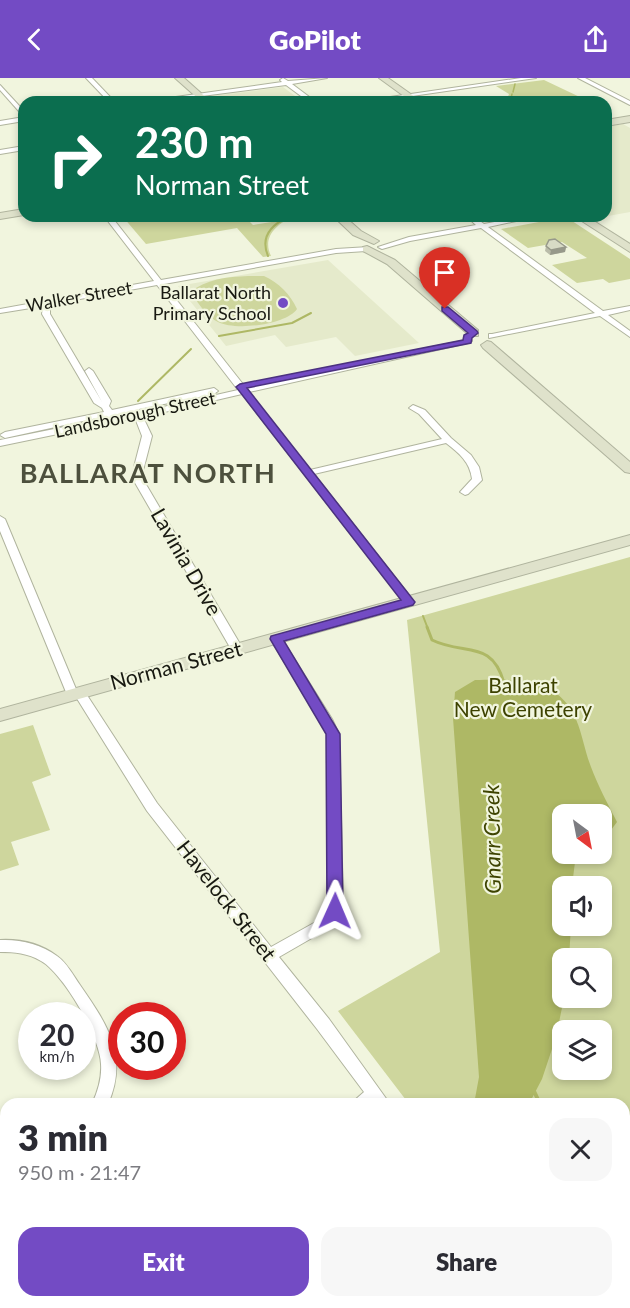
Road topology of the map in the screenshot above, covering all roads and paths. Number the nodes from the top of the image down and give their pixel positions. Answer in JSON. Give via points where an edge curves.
{"nodes":[{"id":1,"x":89,"y":78,"type":"edge"},
{"id":2,"x":179,"y":78,"type":"edge"},
{"id":3,"x":280,"y":78,"type":"edge"},
{"id":4,"x":324,"y":78,"type":"edge"},
{"id":5,"x":383,"y":78,"type":"edge"},
{"id":6,"x":484,"y":78,"type":"edge"},
{"id":7,"x":533,"y":78,"type":"edge"},
{"id":8,"x":581,"y":78,"type":"edge"},
{"id":9,"x":592,"y":78,"type":"edge"},
{"id":10,"x":287,"y":83,"type":"junction"},
{"id":11,"x":494,"y":83,"type":"junction"},
{"id":12,"x":9,"y":85,"type":"dead end"},
{"id":13,"x":0,"y":87,"type":"edge"},
{"id":14,"x":16,"y":95,"type":"dead end"},
{"id":15,"x":198,"y":95,"type":"junction"},
{"id":16,"x":409,"y":95,"type":"junction"},
{"id":17,"x":106,"y":96,"type":"edge"},
{"id":18,"x":190,"y":96,"type":"edge"},
{"id":19,"x":305,"y":96,"type":"edge"},
{"id":20,"x":402,"y":96,"type":"edge"},
{"id":21,"x":630,"y":97,"type":"edge"},
{"id":22,"x":18,"y":99,"type":"edge"},
{"id":23,"x":18,"y":103,"type":"edge"},
{"id":24,"x":630,"y":103,"type":"edge"},
{"id":25,"x":18,"y":118,"type":"edge"},
{"id":26,"x":630,"y":119,"type":"edge"},
{"id":27,"x":0,"y":121,"type":"edge"},
{"id":28,"x":612,"y":122,"type":"edge"},
{"id":29,"x":18,"y":149,"type":"edge"},
{"id":30,"x":0,"y":152,"type":"edge"},
{"id":31,"x":18,"y":213,"type":"edge"},
{"id":32,"x":0,"y":216,"type":"edge"},
{"id":33,"x":112,"y":222,"type":"edge"},
{"id":34,"x":345,"y":222,"type":"edge"},
{"id":35,"x":477,"y":222,"type":"edge"},
{"id":36,"x":504,"y":222,"type":"edge"},
{"id":37,"x":590,"y":222,"type":"edge"},
{"id":38,"x":482,"y":226,"type":"junction"},
{"id":39,"x":625,"y":241,"type":"edge"},
{"id":40,"x":370,"y":244,"type":"junction"},
{"id":41,"x":630,"y":249,"type":"edge"},
{"id":42,"x":159,"y":283,"type":"junction"},
{"id":43,"x":45,"y":305,"type":"junction"},
{"id":44,"x":630,"y":308,"type":"edge"},
{"id":45,"x":0,"y":311,"type":"edge"},
{"id":46,"x":601,"y":314,"type":"junction"},
{"id":47,"x":630,"y":335,"type":"edge"},
{"id":48,"x":471,"y":337,"type":"junction"},
{"id":49,"x":489,"y":341,"type":"junction"},
{"id":50,"x":242,"y":389,"type":"junction"},
{"id":51,"x":412,"y":408,"type":"dead end"},
{"id":52,"x":136,"y":411,"type":"junction"},
{"id":53,"x":109,"y":413,"type":"junction"},
{"id":54,"x":0,"y":436,"type":"edge"},
{"id":55,"x":448,"y":440,"type":"junction"},
{"id":56,"x":0,"y":443,"type":"edge"},
{"id":57,"x":630,"y":469,"type":"edge"},
{"id":58,"x":308,"y":473,"type":"junction"},
{"id":59,"x":465,"y":492,"type":"dead end"},
{"id":60,"x":0,"y":519,"type":"edge"},
{"id":61,"x":630,"y":540,"type":"edge"},
{"id":62,"x":409,"y":602,"type":"junction"},
{"id":63,"x":276,"y":639,"type":"junction"},
{"id":64,"x":237,"y":649,"type":"junction"},
{"id":65,"x":75,"y":694,"type":"junction"},
{"id":66,"x":0,"y":715,"type":"edge"},
{"id":67,"x":0,"y":946,"type":"edge"},
{"id":68,"x":269,"y":955,"type":"junction"},
{"id":69,"x":103,"y":1098,"type":"edge"},
{"id":70,"x":371,"y":1098,"type":"edge"}],
"edges":[{"from":1,"to":17,"type":"street"},
{"from":2,"to":15,"type":"street"},
{"from":3,"to":10,"type":"street"},
{"from":4,"to":10,"type":"street"},
{"from":5,"to":16,"type":"street"},
{"from":6,"to":11,"type":"street"},
{"from":7,"to":11,"type":"street"},
{"from":8,"to":24,"type":"street"},
{"from":9,"to":21,"type":"street"},
{"from":10,"to":15,"type":"street"},
{"from":10,"to":19,"type":"street"},
{"from":11,"to":16,"type":"street"},
{"from":12,"to":13,"type":"street"},
{"from":13,"to":23,"type":"street"},
{"from":14,"to":22,"type":"street"},
{"from":15,"to":18,"type":"street"},
{"from":16,"to":20,"type":"street"},
{"from":25,"to":27,"type":"street"},
{"from":26,"to":28,"type":"street"},
{"from":29,"to":30,"type":"street"},
{"from":31,"to":32,"type":"street"},
{"from":33,"to":42,"type":"street"},
{"from":34,"to":40,"type":"street"},
{"from":35,"to":38,"type":"street"},
{"from":36,"to":38,"type":"street","name":"Walker Street"},
{"from":37,"to":39,"type":"street"},
{"from":38,"to":40,"type":"street","name":"Walker Street"},
{"from":38,"to":46,"type":"street"},
{"from":39,"to":41,"type":"street"},
{"from":40,"to":42,"type":"street","name":"Walker Street"},
{"from":40,"to":48,"type":"street"},
{"from":42,"to":43,"type":"street","name":"Walker Street"},
{"from":42,"to":50,"type":"street"},
{"from":43,"to":45,"type":"street","name":"Walker Street"},
{"from":43,"to":53,"type":"street","via":[[46,314],[98,403]]},
{"from":44,"to":46,"type":"street"},
{"from":46,"to":47,"type":"street"},
{"from":46,"to":49,"type":"street"},
{"from":48,"to":49,"type":"street","via":[[476,345]]},
{"from":48,"to":50,"type":"street","name":"Landsborough Street"},
{"from":49,"to":57,"type":"street"},
{"from":50,"to":52,"type":"street","name":"Landsborough Street"},
{"from":50,"to":58,"type":"street"},
{"from":51,"to":55,"type":"street","via":[[422,412]]},
{"from":52,"to":53,"type":"street","name":"Landsborough Street"},
{"from":52,"to":64,"type":"street","name":"Lavinia Drive","via":[[147,436],[139,481]]},
{"from":53,"to":54,"type":"street","name":"Landsborough Street"},
{"from":53,"to":56,"type":"street","name":"Landsborough Street"},
{"from":55,"to":58,"type":"street"},
{"from":55,"to":59,"type":"street","via":[[476,471],[477,480]]},
{"from":58,"to":62,"type":"street"},
{"from":60,"to":65,"type":"street","name":"Havelock Street"},
{"from":61,"to":62,"type":"street","name":"Norman Street"},
{"from":62,"to":63,"type":"street","name":"Norman Street"},
{"from":63,"to":64,"type":"street","name":"Norman Street"},
{"from":63,"to":68,"type":"street","via":[[333,734],[336,903],[330,919]]},
{"from":64,"to":65,"type":"street","name":"Norman Street"},
{"from":65,"to":66,"type":"street","name":"Norman Street"},
{"from":65,"to":68,"type":"street","name":"Havelock Street","via":[[152,807]]},
{"from":67,"to":69,"type":"street","via":[[23,947],[54,961],[79,996],[101,1032],[110,1056],[109,1083]]},
{"from":68,"to":70,"type":"street","name":"Havelock Street"}]}
